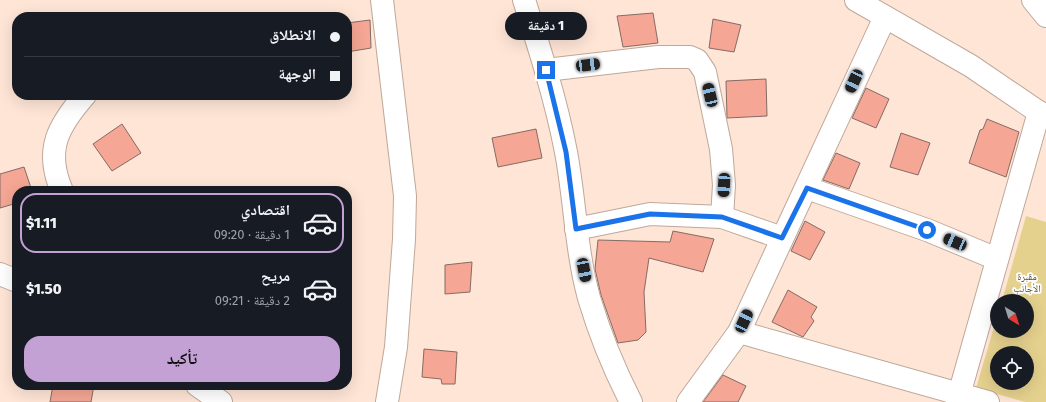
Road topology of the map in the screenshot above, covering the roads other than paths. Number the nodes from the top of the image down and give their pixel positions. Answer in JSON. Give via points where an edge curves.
{"nodes":[{"id":1,"x":382,"y":0,"type":"edge"},
{"id":2,"x":524,"y":0,"type":"edge"},
{"id":3,"x":856,"y":0,"type":"edge"},
{"id":4,"x":1033,"y":0,"type":"edge"},
{"id":5,"x":1046,"y":16,"type":"edge"},
{"id":6,"x":885,"y":17,"type":"junction"},
{"id":7,"x":546,"y":70,"type":"junction"},
{"id":8,"x":81,"y":100,"type":"edge"},
{"id":9,"x":1042,"y":114,"type":"edge"},
{"id":10,"x":60,"y":186,"type":"edge"},
{"id":11,"x":807,"y":188,"type":"junction"},
{"id":12,"x":722,"y":217,"type":"junction"},
{"id":13,"x":576,"y":229,"type":"junction"},
{"id":14,"x":782,"y":238,"type":"junction"},
{"id":15,"x":997,"y":260,"type":"junction"},
{"id":16,"x":0,"y":274,"type":"edge"},
{"id":17,"x":12,"y":279,"type":"edge"},
{"id":18,"x":739,"y":332,"type":"junction"},
{"id":19,"x":204,"y":390,"type":"edge"},
{"id":20,"x":958,"y":398,"type":"edge"},
{"id":21,"x":221,"y":402,"type":"edge"},
{"id":22,"x":388,"y":402,"type":"edge"},
{"id":23,"x":631,"y":402,"type":"edge"},
{"id":24,"x":688,"y":402,"type":"edge"},
{"id":25,"x":988,"y":402,"type":"edge"}],
"edges":[{"from":1,"to":22,"type":"street","via":[[405,196],[397,332]]},
{"from":2,"to":7,"type":"street"},
{"from":3,"to":6,"type":"street"},
{"from":4,"to":5,"type":"street"},
{"from":6,"to":9,"type":"street","via":[[971,66]]},
{"from":6,"to":11,"type":"street"},
{"from":7,"to":12,"type":"street","via":[[658,57],[690,57],[697,60],[705,72],[721,149],[724,185]]},
{"from":7,"to":13,"type":"street","via":[[566,152]]},
{"from":8,"to":10,"type":"street","via":[[68,114],[56,136],[53,163]]},
{"from":9,"to":15,"type":"street"},
{"from":11,"to":14,"type":"street"},
{"from":11,"to":15,"type":"street","via":[[927,230]]},
{"from":12,"to":13,"type":"street","via":[[650,214]]},
{"from":12,"to":14,"type":"street"},
{"from":13,"to":23,"type":"street","via":[[589,298],[612,366]]},
{"from":14,"to":18,"type":"street"},
{"from":15,"to":20,"type":"street"},
{"from":16,"to":17,"type":"street"},
{"from":18,"to":20,"type":"street"},
{"from":18,"to":24,"type":"street"},
{"from":19,"to":21,"type":"street"},
{"from":20,"to":25,"type":"street"}]}
